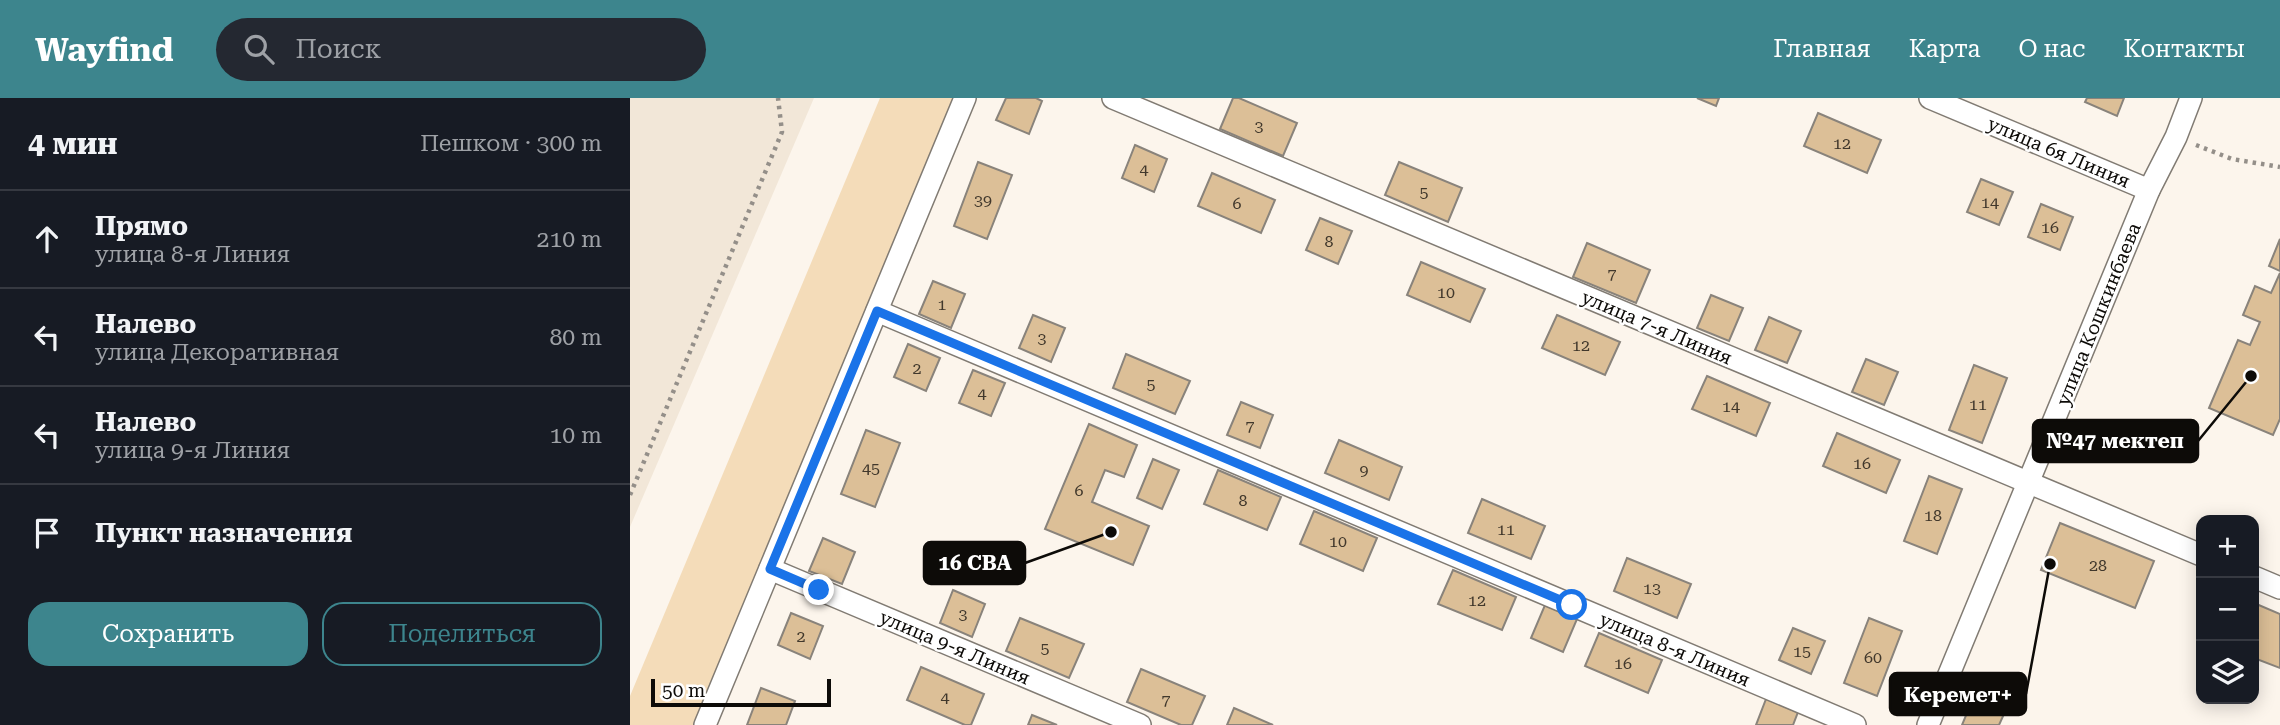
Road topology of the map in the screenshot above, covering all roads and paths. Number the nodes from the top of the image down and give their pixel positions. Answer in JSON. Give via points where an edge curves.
{"nodes":[{"id":1,"x":778,"y":98,"type":"edge"},
{"id":2,"x":965,"y":98,"type":"edge"},
{"id":3,"x":1114,"y":98,"type":"edge"},
{"id":4,"x":1930,"y":98,"type":"edge"},
{"id":5,"x":2191,"y":98,"type":"edge"},
{"id":6,"x":2176,"y":137,"type":"junction"},
{"id":7,"x":2280,"y":167,"type":"edge"},
{"id":8,"x":2149,"y":190,"type":"junction"},
{"id":9,"x":877,"y":311,"type":"junction"},
{"id":10,"x":2028,"y":483,"type":"junction"},
{"id":11,"x":630,"y":495,"type":"edge"},
{"id":12,"x":2196,"y":553,"type":"edge"},
{"id":13,"x":770,"y":569,"type":"junction"},
{"id":14,"x":2256,"y":578,"type":"edge"},
{"id":15,"x":2280,"y":588,"type":"edge"},
{"id":16,"x":705,"y":725,"type":"edge"},
{"id":17,"x":1140,"y":725,"type":"edge"},
{"id":18,"x":1855,"y":725,"type":"edge"},
{"id":19,"x":1928,"y":725,"type":"edge"}],
"edges":[{"from":1,"to":11,"type":"path","via":[[782,132]]},
{"from":2,"to":9,"type":"street"},
{"from":3,"to":10,"type":"street","name":"улица 7-я Линия"},
{"from":4,"to":8,"type":"street","name":"улица 6я Линия"},
{"from":5,"to":6,"type":"street","name":"улица Кошкинбаева"},
{"from":6,"to":7,"type":"path","via":[[2232,159]]},
{"from":6,"to":8,"type":"street","name":"улица Кошкинбаева"},
{"from":8,"to":10,"type":"street","name":"улица Кошкинбаева"},
{"from":9,"to":13,"type":"street"},
{"from":9,"to":18,"type":"street","name":"улица 8-я Линия"},
{"from":10,"to":12,"type":"street","name":"улица 7-я Линия"},
{"from":10,"to":19,"type":"street","name":"улица Кошкинбаева"},
{"from":13,"to":16,"type":"street"},
{"from":13,"to":17,"type":"street","name":"улица 9-я Линия"},
{"from":14,"to":15,"type":"street"}]}
